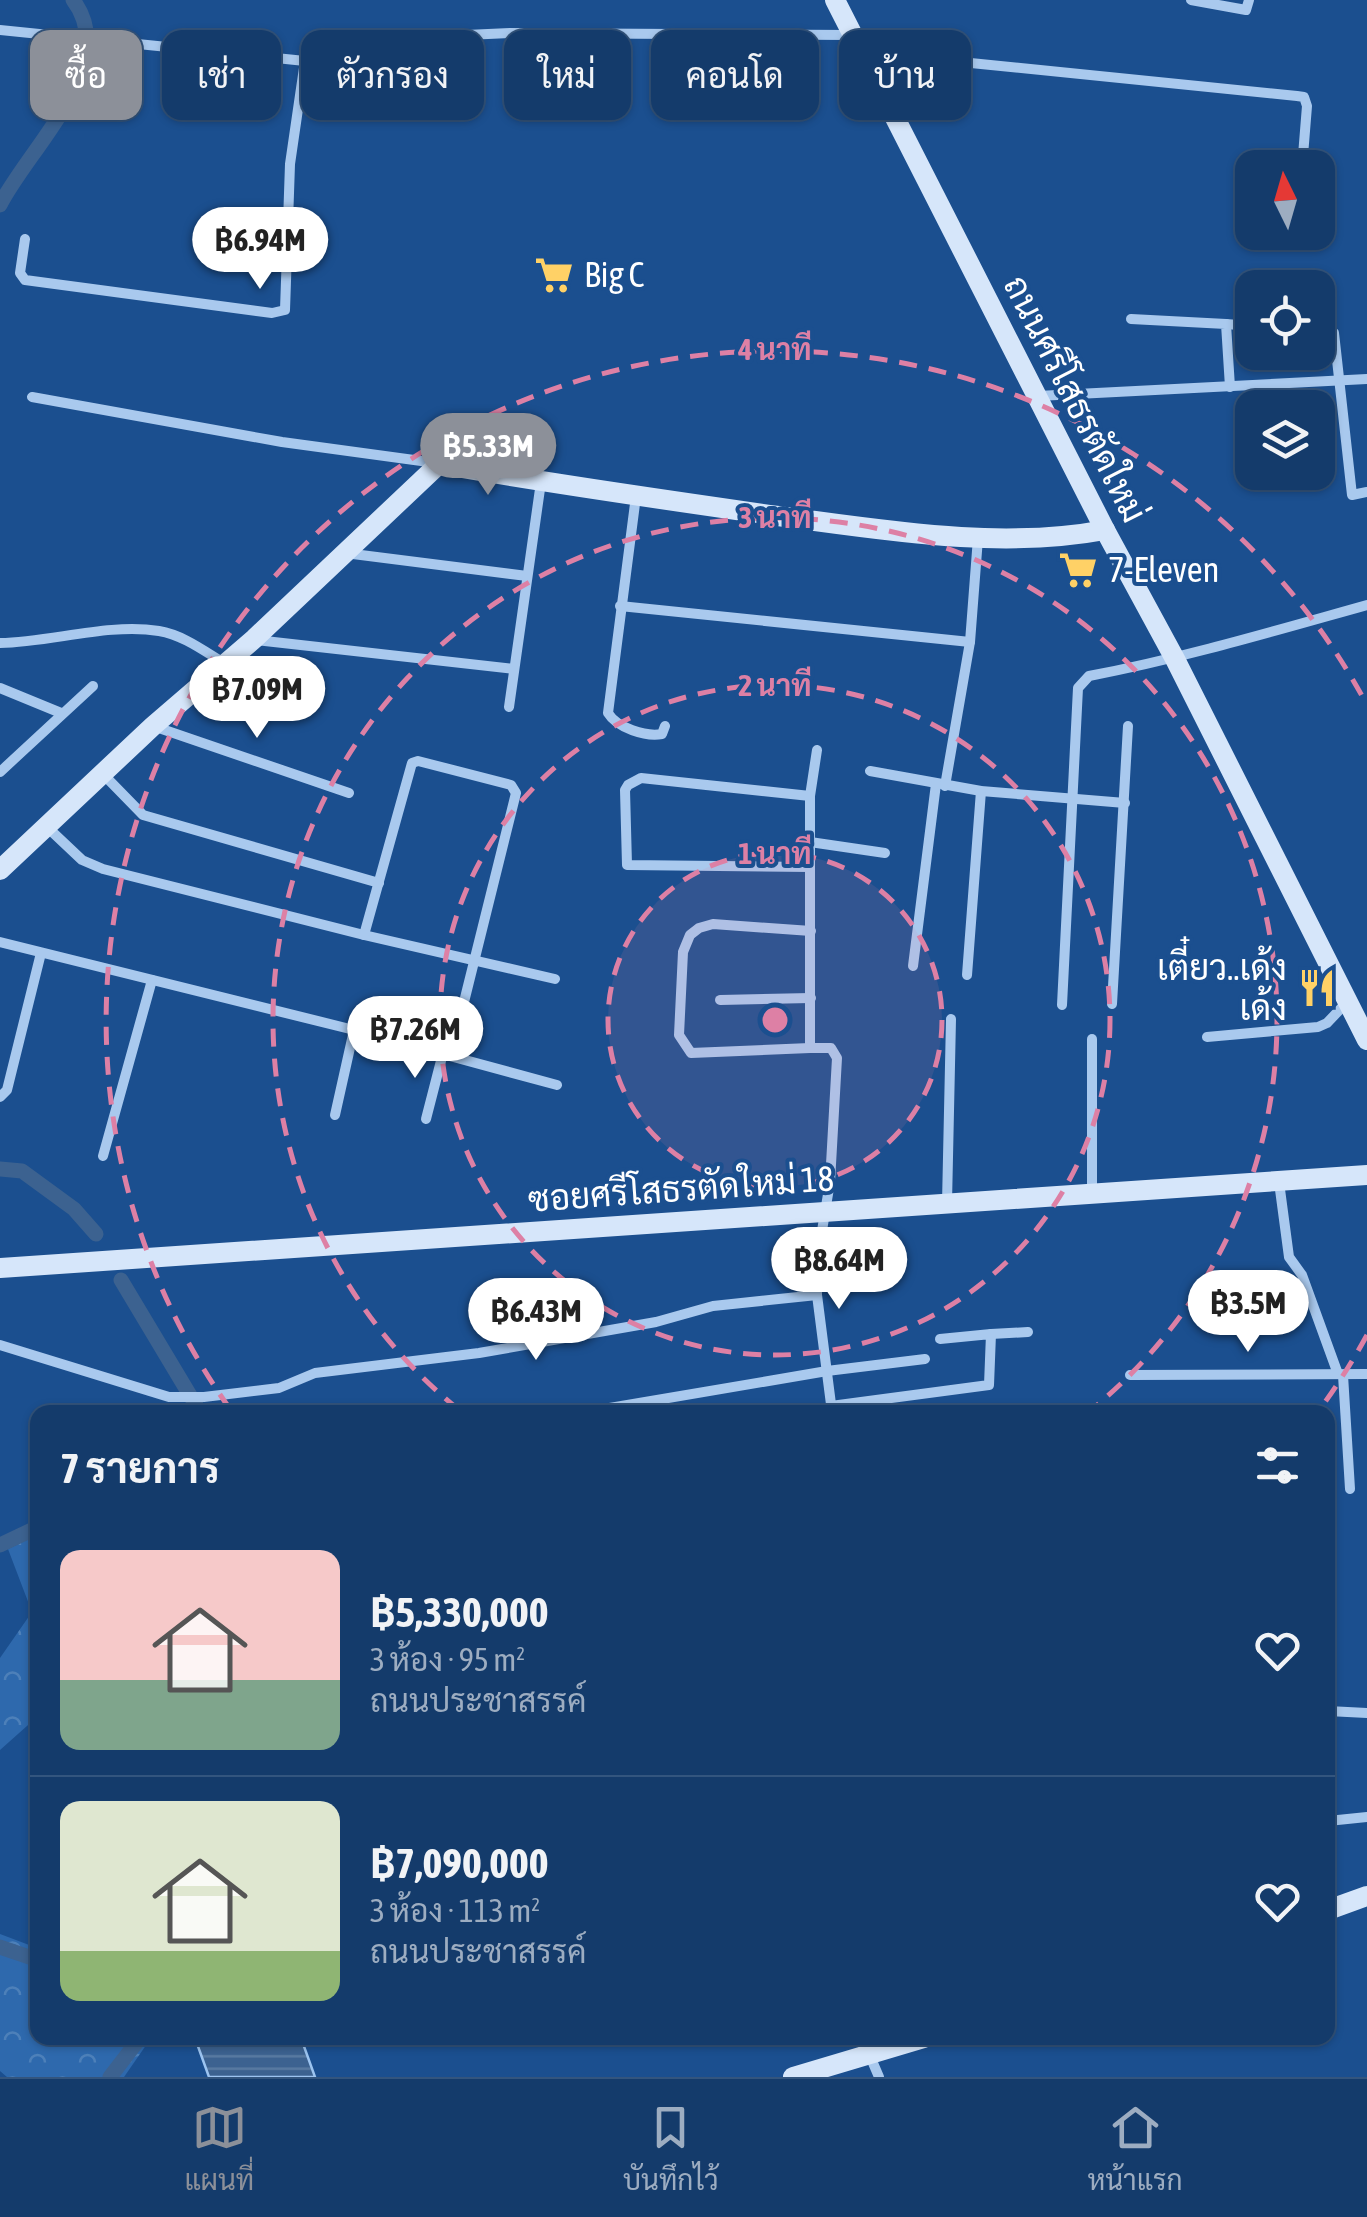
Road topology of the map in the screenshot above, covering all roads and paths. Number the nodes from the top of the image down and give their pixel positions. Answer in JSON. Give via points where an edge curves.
{"nodes":[{"id":1,"x":835,"y":0,"type":"edge"},
{"id":2,"x":1191,"y":0,"type":"edge"},
{"id":3,"x":1248,"y":0,"type":"edge"},
{"id":4,"x":0,"y":30,"type":"edge"},
{"id":5,"x":850,"y":30,"type":"edge"},
{"id":6,"x":484,"y":35,"type":"edge"},
{"id":7,"x":839,"y":35,"type":"edge"},
{"id":8,"x":301,"y":61,"type":"edge"},
{"id":9,"x":971,"y":63,"type":"edge"},
{"id":10,"x":301,"y":88,"type":"edge"},
{"id":11,"x":895,"y":120,"type":"edge"},
{"id":12,"x":1304,"y":150,"type":"edge"},
{"id":13,"x":24,"y":239,"type":"dead end"},
{"id":14,"x":1130,"y":319,"type":"dead end"},
{"id":15,"x":1226,"y":324,"type":"junction"},
{"id":16,"x":1235,"y":325,"type":"edge"},
{"id":17,"x":1335,"y":343,"type":"edge"},
{"id":18,"x":1367,"y":379,"type":"edge"},
{"id":19,"x":1339,"y":381,"type":"junction"},
{"id":20,"x":1230,"y":387,"type":"junction"},
{"id":21,"x":1037,"y":396,"type":"junction"},
{"id":22,"x":32,"y":397,"type":"dead end"},
{"id":23,"x":439,"y":464,"type":"junction"},
{"id":24,"x":540,"y":482,"type":"junction"},
{"id":25,"x":1367,"y":492,"type":"edge"},
{"id":26,"x":636,"y":496,"type":"junction"},
{"id":27,"x":1105,"y":530,"type":"junction"},
{"id":28,"x":978,"y":537,"type":"junction"},
{"id":29,"x":345,"y":553,"type":"junction"},
{"id":30,"x":527,"y":576,"type":"junction"},
{"id":31,"x":1367,"y":605,"type":"edge"},
{"id":32,"x":620,"y":606,"type":"junction"},
{"id":33,"x":254,"y":640,"type":"junction"},
{"id":34,"x":970,"y":642,"type":"junction"},
{"id":35,"x":0,"y":644,"type":"edge"},
{"id":36,"x":1175,"y":659,"type":"junction"},
{"id":37,"x":224,"y":662,"type":"junction"},
{"id":38,"x":514,"y":669,"type":"junction"},
{"id":39,"x":93,"y":686,"type":"dead end"},
{"id":40,"x":0,"y":688,"type":"edge"},
{"id":41,"x":509,"y":707,"type":"dead end"},
{"id":42,"x":62,"y":712,"type":"junction"},
{"id":43,"x":153,"y":726,"type":"junction"},
{"id":44,"x":665,"y":726,"type":"dead end"},
{"id":45,"x":1128,"y":726,"type":"dead end"},
{"id":46,"x":818,"y":750,"type":"dead end"},
{"id":47,"x":870,"y":771,"type":"dead end"},
{"id":48,"x":0,"y":772,"type":"edge"},
{"id":49,"x":103,"y":774,"type":"junction"},
{"id":50,"x":941,"y":785,"type":"junction"},
{"id":51,"x":981,"y":790,"type":"junction"},
{"id":52,"x":349,"y":794,"type":"dead end"},
{"id":53,"x":810,"y":796,"type":"junction"},
{"id":54,"x":1072,"y":800,"type":"junction"},
{"id":55,"x":1124,"y":803,"type":"junction"},
{"id":56,"x":46,"y":826,"type":"junction"},
{"id":57,"x":810,"y":842,"type":"junction"},
{"id":58,"x":885,"y":853,"type":"dead end"},
{"id":59,"x":810,"y":867,"type":"junction"},
{"id":60,"x":0,"y":870,"type":"edge"},
{"id":61,"x":379,"y":883,"type":"junction"},
{"id":62,"x":810,"y":931,"type":"junction"},
{"id":63,"x":364,"y":935,"type":"junction"},
{"id":64,"x":0,"y":942,"type":"edge"},
{"id":65,"x":41,"y":953,"type":"junction"},
{"id":66,"x":476,"y":958,"type":"junction"},
{"id":67,"x":913,"y":966,"type":"dead end"},
{"id":68,"x":967,"y":975,"type":"dead end"},
{"id":69,"x":555,"y":979,"type":"dead end"},
{"id":70,"x":152,"y":980,"type":"junction"},
{"id":71,"x":810,"y":998,"type":"junction"},
{"id":72,"x":720,"y":1000,"type":"dead end"},
{"id":73,"x":1348,"y":1002,"type":"junction"},
{"id":74,"x":1112,"y":1004,"type":"dead end"},
{"id":75,"x":1062,"y":1005,"type":"dead end"},
{"id":76,"x":462,"y":1010,"type":"dead end"},
{"id":77,"x":950,"y":1018,"type":"dead end"},
{"id":78,"x":354,"y":1030,"type":"junction"},
{"id":79,"x":1207,"y":1037,"type":"dead end"},
{"id":80,"x":1092,"y":1040,"type":"dead end"},
{"id":81,"x":1367,"y":1040,"type":"edge"},
{"id":82,"x":810,"y":1048,"type":"junction"},
{"id":83,"x":443,"y":1054,"type":"junction"},
{"id":84,"x":557,"y":1085,"type":"dead end"},
{"id":85,"x":0,"y":1097,"type":"edge"},
{"id":86,"x":335,"y":1116,"type":"dead end"},
{"id":87,"x":426,"y":1119,"type":"dead end"},
{"id":88,"x":102,"y":1156,"type":"dead end"},
{"id":89,"x":1367,"y":1175,"type":"edge"},
{"id":90,"x":1279,"y":1181,"type":"junction"},
{"id":91,"x":1092,"y":1193,"type":"junction"},
{"id":92,"x":947,"y":1203,"type":"junction"},
{"id":93,"x":827,"y":1212,"type":"junction"},
{"id":94,"x":0,"y":1268,"type":"edge"},
{"id":95,"x":817,"y":1295,"type":"junction"},
{"id":96,"x":1028,"y":1332,"type":"dead end"},
{"id":97,"x":991,"y":1334,"type":"junction"},
{"id":98,"x":940,"y":1339,"type":"dead end"},
{"id":99,"x":0,"y":1345,"type":"edge"},
{"id":100,"x":925,"y":1359,"type":"dead end"},
{"id":101,"x":826,"y":1371,"type":"junction"},
{"id":102,"x":1340,"y":1374,"type":"junction"},
{"id":103,"x":1367,"y":1374,"type":"edge"},
{"id":104,"x":1130,"y":1375,"type":"dead end"},
{"id":105,"x":627,"y":1405,"type":"edge"},
{"id":106,"x":831,"y":1405,"type":"edge"},
{"id":107,"x":867,"y":1405,"type":"edge"},
{"id":108,"x":1350,"y":1488,"type":"dead end"},
{"id":109,"x":1335,"y":1712,"type":"edge"},
{"id":110,"x":1367,"y":1714,"type":"edge"},
{"id":111,"x":1367,"y":1817,"type":"edge"},
{"id":112,"x":1335,"y":1820,"type":"edge"},
{"id":113,"x":1367,"y":1896,"type":"edge"},
{"id":114,"x":1335,"y":1907,"type":"edge"},
{"id":115,"x":903,"y":2045,"type":"edge"},
{"id":116,"x":870,"y":2056,"type":"junction"},
{"id":117,"x":793,"y":2077,"type":"edge"},
{"id":118,"x":879,"y":2077,"type":"edge"}],
"edges":[{"from":1,"to":5,"type":"street","name":"ถนนศรีโสธรตัดใหม่"},
{"from":2,"to":3,"type":"street","via":[[1246,10]]},
{"from":4,"to":8,"type":"street"},
{"from":6,"to":7,"type":"street"},
{"from":9,"to":12,"type":"street","via":[[1304,98]]},
{"from":10,"to":13,"type":"street","via":[[290,164],[285,310],[25,280]]},
{"from":11,"to":21,"type":"street","name":"ถนนศรีโสธรตัดใหม่"},
{"from":14,"to":15,"type":"street"},
{"from":15,"to":16,"type":"street"},
{"from":15,"to":20,"type":"street"},
{"from":17,"to":19,"type":"street"},
{"from":18,"to":19,"type":"street"},
{"from":19,"to":20,"type":"street"},
{"from":19,"to":25,"type":"street","via":[[1352,494]]},
{"from":20,"to":21,"type":"street"},
{"from":21,"to":27,"type":"street","name":"ถนนศรีโสธรตัดใหม่"},
{"from":22,"to":23,"type":"street"},
{"from":23,"to":24,"type":"street"},
{"from":23,"to":29,"type":"street"},
{"from":24,"to":26,"type":"street"},
{"from":24,"to":30,"type":"street"},
{"from":26,"to":28,"type":"street"},
{"from":26,"to":32,"type":"street"},
{"from":27,"to":28,"type":"street"},
{"from":27,"to":36,"type":"street","name":"ถนนศรีโสธรตัดใหม่"},
{"from":28,"to":34,"type":"street"},
{"from":29,"to":30,"type":"street"},
{"from":29,"to":33,"type":"street"},
{"from":30,"to":38,"type":"street"},
{"from":31,"to":36,"type":"street"},
{"from":32,"to":34,"type":"street"},
{"from":32,"to":44,"type":"street","via":[[608,714],[616,724],[653,736]]},
{"from":33,"to":37,"type":"street"},
{"from":33,"to":38,"type":"street"},
{"from":34,"to":50,"type":"street"},
{"from":35,"to":37,"type":"street","via":[[160,632]]},
{"from":36,"to":54,"type":"street","via":[[1081,680]]},
{"from":36,"to":73,"type":"street","name":"ถนนศรีโสธรตัดใหม่"},
{"from":37,"to":43,"type":"street"},
{"from":38,"to":41,"type":"street"},
{"from":39,"to":42,"type":"street"},
{"from":40,"to":42,"type":"street"},
{"from":42,"to":48,"type":"street"},
{"from":43,"to":49,"type":"street"},
{"from":43,"to":52,"type":"street"},
{"from":45,"to":55,"type":"street"},
{"from":46,"to":53,"type":"street"},
{"from":47,"to":50,"type":"street"},
{"from":49,"to":56,"type":"street"},
{"from":49,"to":61,"type":"street","via":[[143,816]]},
{"from":50,"to":51,"type":"street"},
{"from":50,"to":67,"type":"street"},
{"from":51,"to":54,"type":"street"},
{"from":51,"to":68,"type":"street"},
{"from":53,"to":57,"type":"street"},
{"from":53,"to":59,"type":"street","via":[[640,778],[625,790],[628,865]]},
{"from":54,"to":55,"type":"street"},
{"from":54,"to":75,"type":"street"},
{"from":55,"to":74,"type":"street"},
{"from":56,"to":60,"type":"street"},
{"from":56,"to":63,"type":"street","via":[[82,860],[103,869]]},
{"from":57,"to":58,"type":"street"},
{"from":57,"to":59,"type":"street"},
{"from":59,"to":62,"type":"street"},
{"from":61,"to":63,"type":"street"},
{"from":61,"to":66,"type":"street","via":[[412,763],[511,784],[516,794]]},
{"from":62,"to":71,"type":"street"},
{"from":62,"to":82,"type":"street","via":[[698,928],[684,952],[679,1035],[691,1054]]},
{"from":63,"to":66,"type":"street"},
{"from":64,"to":65,"type":"street"},
{"from":65,"to":70,"type":"street"},
{"from":65,"to":85,"type":"street"},
{"from":66,"to":69,"type":"street"},
{"from":66,"to":76,"type":"street"},
{"from":70,"to":78,"type":"street"},
{"from":70,"to":88,"type":"street"},
{"from":71,"to":72,"type":"street"},
{"from":71,"to":82,"type":"street"},
{"from":73,"to":79,"type":"street","via":[[1318,1027]]},
{"from":73,"to":81,"type":"street","name":"ถนนศรีโสธรตัดใหม่"},
{"from":77,"to":92,"type":"street"},
{"from":78,"to":83,"type":"street"},
{"from":78,"to":86,"type":"street"},
{"from":80,"to":91,"type":"street"},
{"from":82,"to":93,"type":"street","via":[[831,1048],[837,1058]]},
{"from":83,"to":84,"type":"street"},
{"from":83,"to":87,"type":"street"},
{"from":89,"to":90,"type":"street","name":"ซอยศรีโสธรตัดใหม่ 18"},
{"from":90,"to":91,"type":"street","name":"ซอยศรีโสธรตัดใหม่ 18"},
{"from":90,"to":102,"type":"street","via":[[1289,1257]]},
{"from":91,"to":92,"type":"street","name":"ซอยศรีโสธรตัดใหม่ 18"},
{"from":92,"to":93,"type":"street","name":"ซอยศรีโสธรตัดใหม่ 18"},
{"from":93,"to":94,"type":"street","name":"ซอยศรีโสธรตัดใหม่ 18"},
{"from":93,"to":95,"type":"street"},
{"from":95,"to":99,"type":"street","via":[[713,1306],[656,1322],[315,1373],[279,1388],[204,1397],[152,1392]]},
{"from":95,"to":101,"type":"street"},
{"from":96,"to":97,"type":"street"},
{"from":97,"to":98,"type":"street"},
{"from":97,"to":107,"type":"street","via":[[992,1381],[985,1388]]},
{"from":100,"to":101,"type":"street"},
{"from":101,"to":105,"type":"street"},
{"from":101,"to":106,"type":"street"},
{"from":102,"to":103,"type":"street"},
{"from":102,"to":104,"type":"street"},
{"from":102,"to":108,"type":"street"},
{"from":109,"to":110,"type":"street"},
{"from":111,"to":112,"type":"street"},
{"from":113,"to":114,"type":"street"},
{"from":115,"to":116,"type":"street"},
{"from":116,"to":117,"type":"street"},
{"from":116,"to":118,"type":"street"}]}
